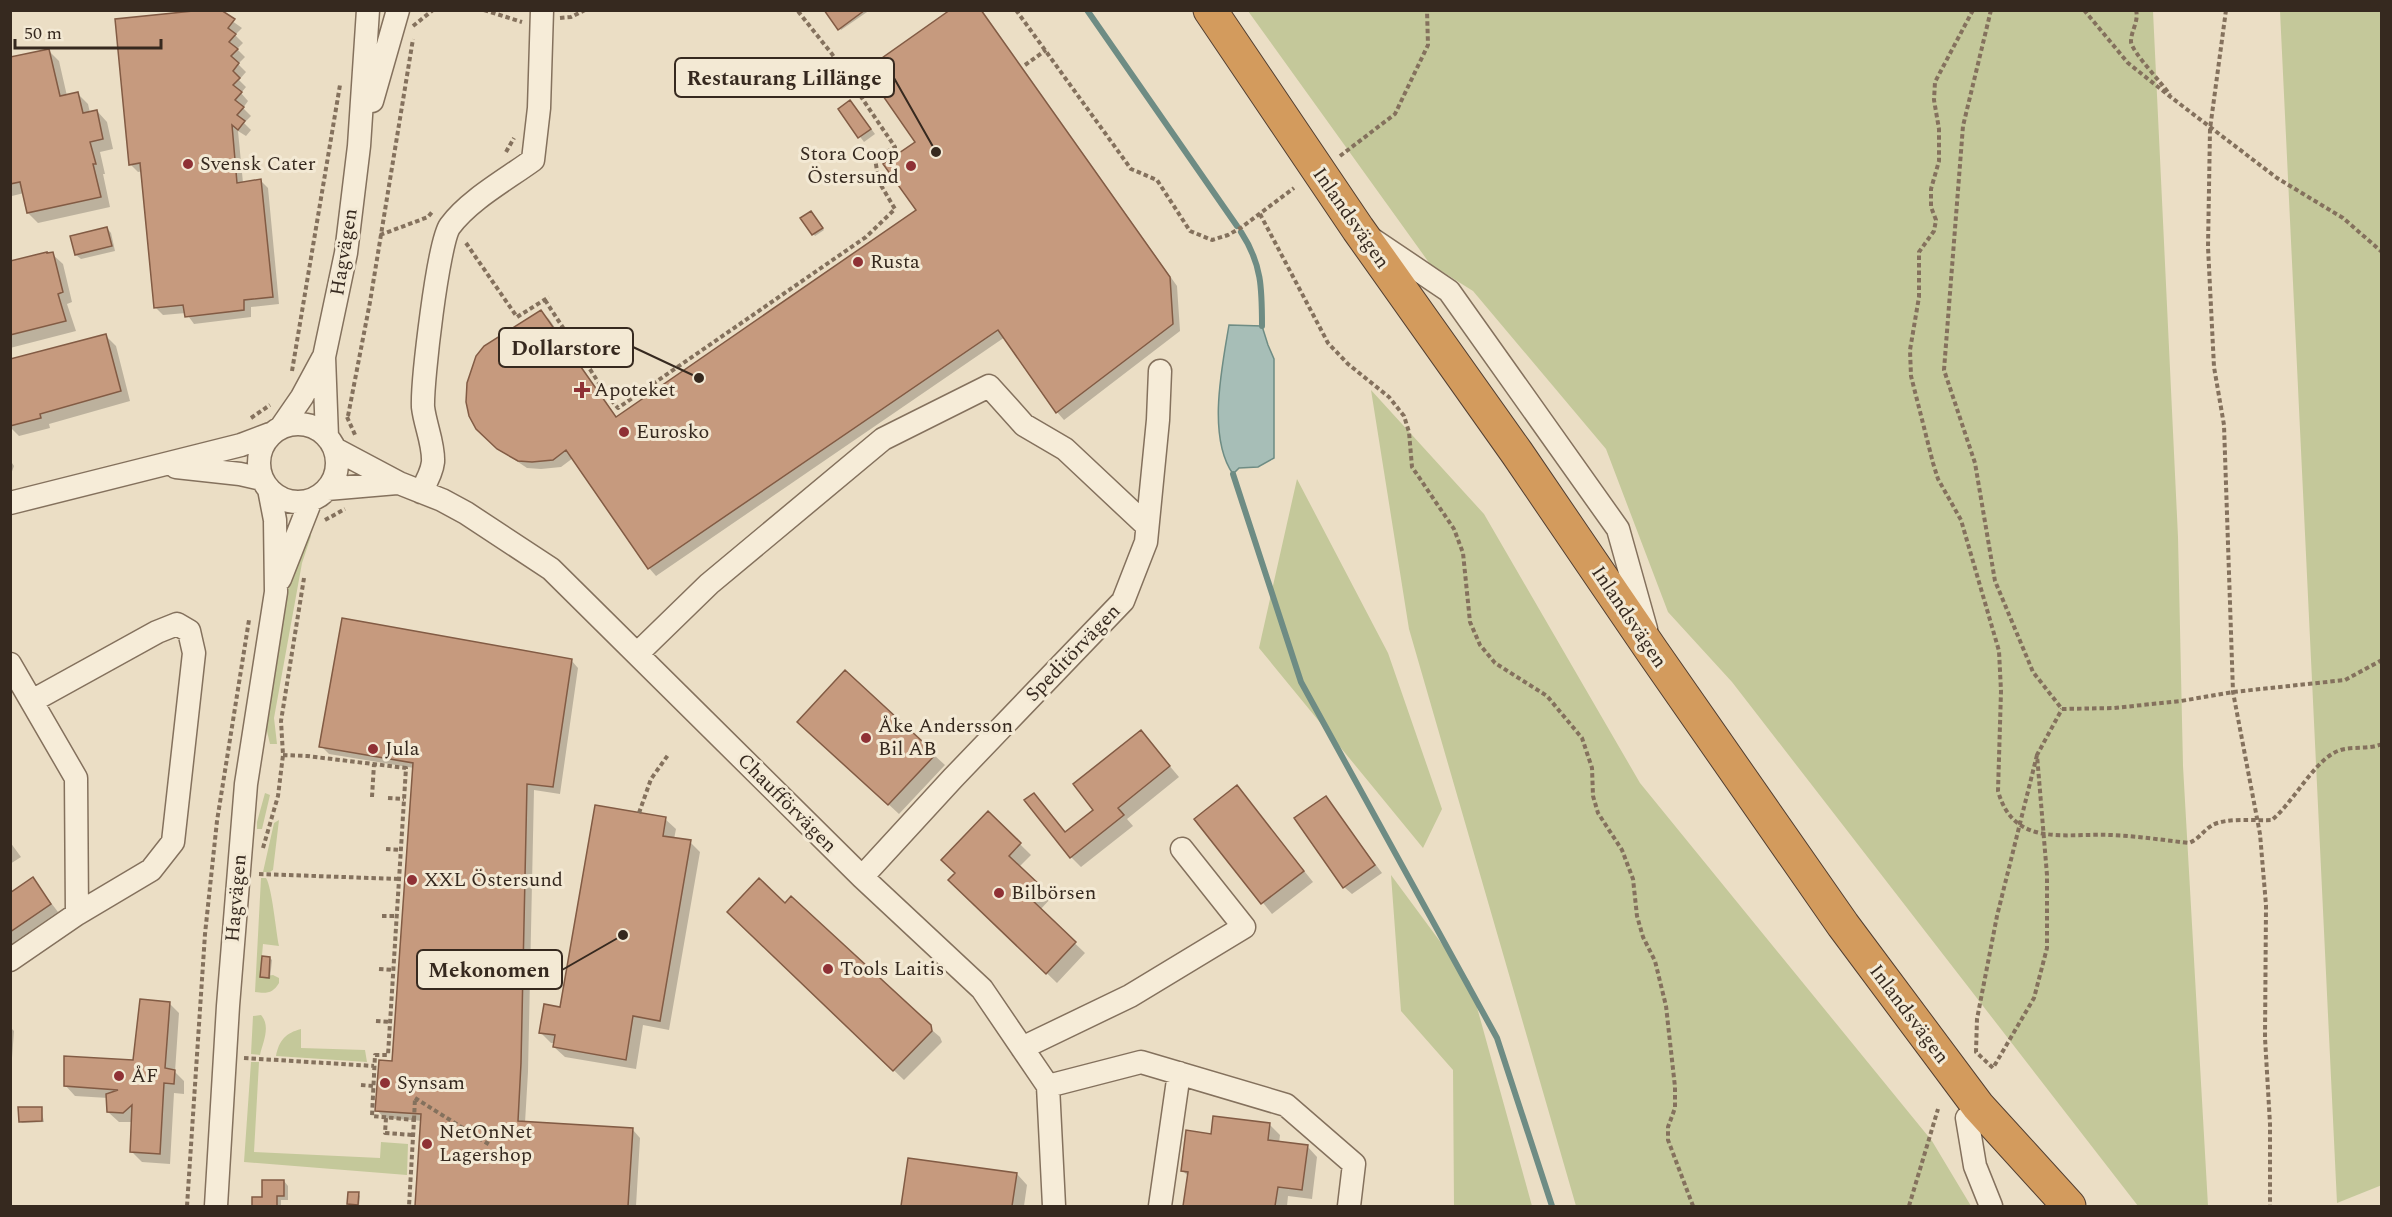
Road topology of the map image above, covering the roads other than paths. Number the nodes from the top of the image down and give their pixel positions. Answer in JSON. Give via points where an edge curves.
{"nodes":[{"id":1,"x":368,"y":10,"type":"edge"},
{"id":2,"x":398,"y":10,"type":"edge"},
{"id":3,"x":542,"y":10,"type":"edge"},
{"id":4,"x":1190,"y":10,"type":"edge"},
{"id":5,"x":1210,"y":10,"type":"edge"},
{"id":6,"x":359,"y":146,"type":"junction"},
{"id":7,"x":324,"y":357,"type":"junction"},
{"id":8,"x":1160,"y":371,"type":"dead end"},
{"id":9,"x":276,"y":430,"type":"junction"},
{"id":10,"x":331,"y":443,"type":"junction"},
{"id":11,"x":160,"y":465,"type":"junction"},
{"id":12,"x":359,"y":475,"type":"junction"},
{"id":13,"x":265,"y":484,"type":"junction"},
{"id":14,"x":421,"y":492,"type":"junction"},
{"id":15,"x":319,"y":494,"type":"junction"},
{"id":16,"x":10,"y":503,"type":"edge"},
{"id":17,"x":1147,"y":526,"type":"junction"},
{"id":18,"x":276,"y":592,"type":"junction"},
{"id":19,"x":637,"y":654,"type":"junction"},
{"id":20,"x":10,"y":664,"type":"edge"},
{"id":21,"x":32,"y":701,"type":"junction"},
{"id":22,"x":1182,"y":849,"type":"dead end"},
{"id":23,"x":862,"y":877,"type":"junction"},
{"id":24,"x":77,"y":914,"type":"junction"},
{"id":25,"x":10,"y":960,"type":"edge"},
{"id":26,"x":1022,"y":1048,"type":"junction"},
{"id":27,"x":1179,"y":1073,"type":"junction"},
{"id":28,"x":1048,"y":1086,"type":"junction"},
{"id":29,"x":1952,"y":1114,"type":"junction"},
{"id":30,"x":216,"y":1206,"type":"edge"},
{"id":31,"x":1054,"y":1206,"type":"edge"},
{"id":32,"x":1160,"y":1206,"type":"edge"},
{"id":33,"x":1349,"y":1206,"type":"edge"},
{"id":34,"x":1991,"y":1206,"type":"edge"},
{"id":35,"x":2043,"y":1206,"type":"edge"},
{"id":36,"x":2069,"y":1206,"type":"edge"}],
"edges":[{"from":1,"to":6,"type":"street","name":"Hagvägen"},
{"from":2,"to":6,"type":"street","name":"Hagvägen"},
{"from":3,"to":14,"type":"street","via":[[533,160],[475,201],[448,229],[443,246],[423,407],[433,462]]},
{"from":4,"to":29,"type":"highway","name":"Inlandsvägen"},
{"from":5,"to":36,"type":"highway","name":"Inlandsvägen","via":[[1843,925],[1971,1096]]},
{"from":6,"to":7,"type":"street","name":"Hagvägen","via":[[345,253]]},
{"from":7,"to":9,"type":"street","name":"Hagvägen","via":[[302,397]]},
{"from":7,"to":10,"type":"street","name":"Hagvägen"},
{"from":8,"to":17,"type":"street","name":"Speditörvägen"},
{"from":9,"to":10,"type":"street","via":[[296,423],[310,424]]},
{"from":9,"to":11,"type":"street","via":[[241,445]]},
{"from":9,"to":13,"type":"street","via":[[262,445],[258,458]]},
{"from":10,"to":12,"type":"street"},
{"from":10,"to":15,"type":"street","via":[[337,456],[337,471]]},
{"from":11,"to":13,"type":"street","via":[[240,474]]},
{"from":11,"to":16,"type":"street"},
{"from":12,"to":14,"type":"street","name":"Chaufförvägen"},
{"from":12,"to":15,"type":"street","name":"Chaufförvägen"},
{"from":13,"to":15,"type":"street","via":[[277,496],[291,502]]},
{"from":13,"to":18,"type":"street","name":"Hagvägen","via":[[274,520]]},
{"from":14,"to":19,"type":"street","name":"Chaufförvägen","via":[[482,522],[551,569]]},
{"from":15,"to":18,"type":"street","name":"Hagvägen"},
{"from":17,"to":19,"type":"street","via":[[1065,449],[1024,425],[988,386],[883,439],[709,584]]},
{"from":17,"to":23,"type":"street","name":"Speditörvägen","via":[[1146,542],[1123,601]]},
{"from":18,"to":30,"type":"street","name":"Hagvägen","via":[[246,784]]},
{"from":19,"to":23,"type":"street","name":"Chaufförvägen"},
{"from":20,"to":21,"type":"street"},
{"from":21,"to":24,"type":"street","via":[[76,778]]},
{"from":21,"to":24,"type":"street","via":[[157,632],[177,624],[189,631],[194,653],[173,842],[151,870]]},
{"from":22,"to":26,"type":"street","via":[[1244,927],[1130,996]]},
{"from":23,"to":26,"type":"street","name":"Chaufförvägen","via":[[982,989]]},
{"from":24,"to":25,"type":"street"},
{"from":26,"to":28,"type":"street","name":"Chaufförvägen"},
{"from":27,"to":28,"type":"street","via":[[1141,1062]]},
{"from":27,"to":32,"type":"street"},
{"from":27,"to":33,"type":"street","via":[[1286,1105],[1354,1164]]},
{"from":28,"to":31,"type":"street"},
{"from":29,"to":34,"type":"street"},
{"from":29,"to":35,"type":"highway","name":"Inlandsvägen"}]}
